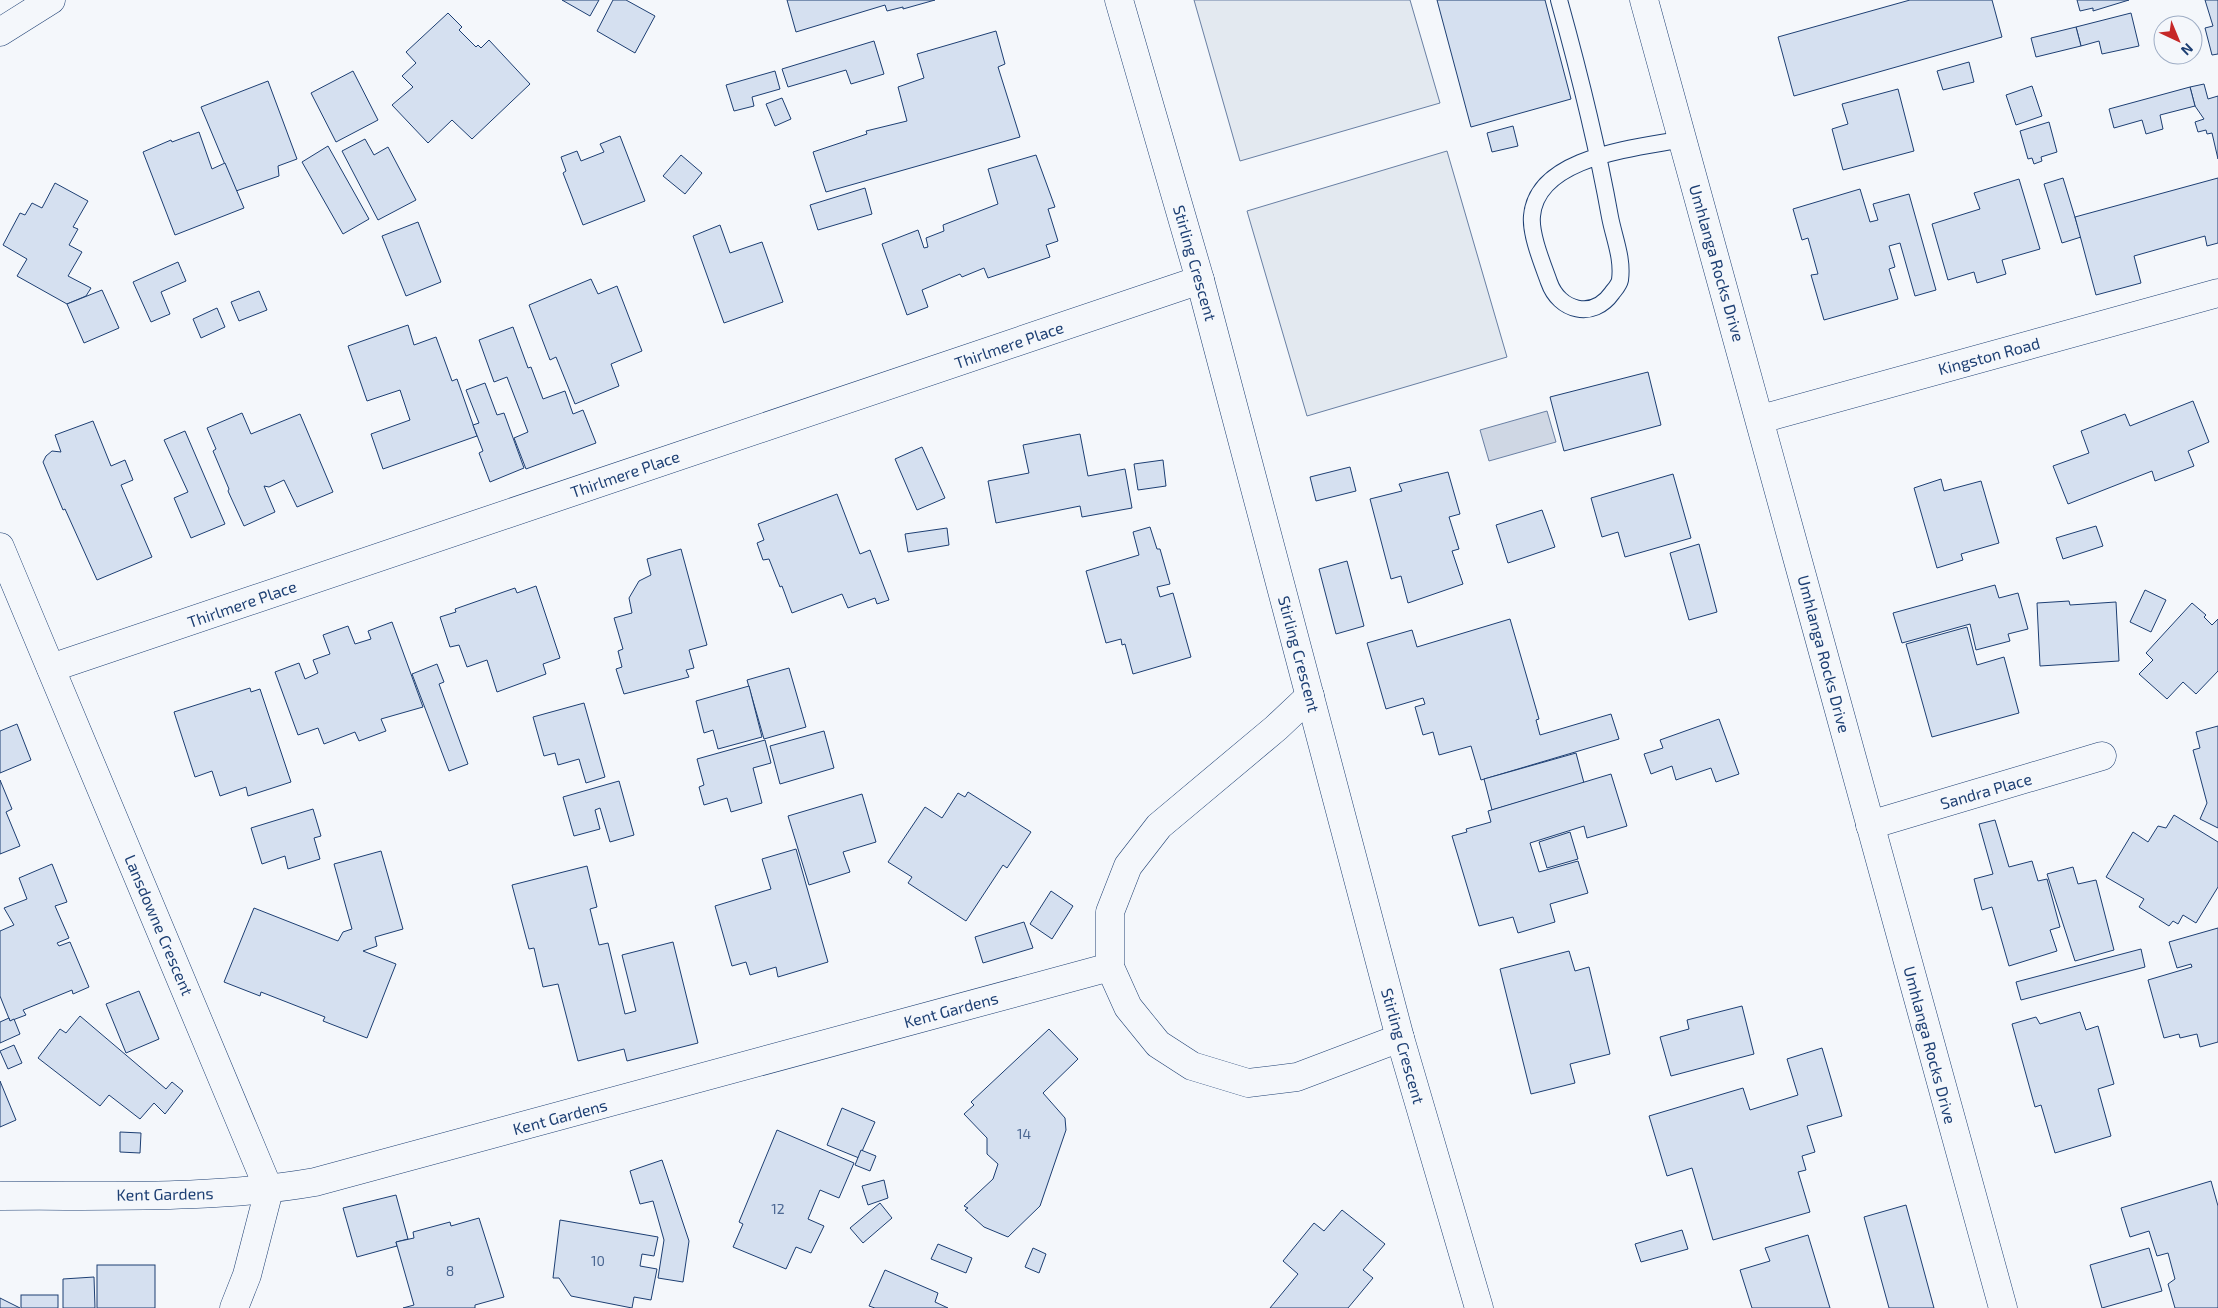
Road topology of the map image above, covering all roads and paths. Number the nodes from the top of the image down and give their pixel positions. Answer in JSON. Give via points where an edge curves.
{"nodes":[{"id":1,"x":51,"y":0,"type":"edge"},
{"id":2,"x":1119,"y":0,"type":"edge"},
{"id":3,"x":1559,"y":0,"type":"edge"},
{"id":4,"x":1644,"y":0,"type":"edge"},
{"id":5,"x":0,"y":32,"type":"edge"},
{"id":6,"x":1683,"y":139,"type":"junction"},
{"id":7,"x":1599,"y":155,"type":"junction"},
{"id":8,"x":1200,"y":280,"type":"junction"},
{"id":9,"x":2218,"y":293,"type":"edge"},
{"id":10,"x":1761,"y":420,"type":"junction"},
{"id":11,"x":0,"y":547,"type":"edge"},
{"id":12,"x":50,"y":668,"type":"junction"},
{"id":13,"x":1310,"y":696,"type":"junction"},
{"id":14,"x":2102,"y":756,"type":"dead end"},
{"id":15,"x":1870,"y":825,"type":"junction"},
{"id":16,"x":1110,"y":967,"type":"junction"},
{"id":17,"x":1400,"y":1038,"type":"junction"},
{"id":18,"x":269,"y":1190,"type":"junction"},
{"id":19,"x":0,"y":1196,"type":"edge"},
{"id":20,"x":234,"y":1308,"type":"edge"},
{"id":21,"x":1479,"y":1308,"type":"edge"},
{"id":22,"x":2003,"y":1308,"type":"edge"}],
"edges":[{"from":1,"to":5,"type":"street"},
{"from":2,"to":8,"type":"street","name":"Stirling Crescent"},
{"from":3,"to":7,"type":"lane"},
{"from":4,"to":6,"type":"street","name":"Umhlanga Rocks Drive"},
{"from":6,"to":7,"type":"lane"},
{"from":6,"to":10,"type":"street","name":"Umhlanga Rocks Drive"},
{"from":7,"to":7,"type":"lane","via":[[1620,256],[1620,282],[1600,306],[1578,310],[1564,305],[1553,293],[1536,242],[1532,218],[1535,200],[1545,186],[1564,171]]},
{"from":8,"to":12,"type":"street","name":"Thirlmere Place"},
{"from":8,"to":13,"type":"street","name":"Stirling Crescent"},
{"from":9,"to":10,"type":"street","name":"Kingston Road"},
{"from":10,"to":15,"type":"street","name":"Umhlanga Rocks Drive"},
{"from":11,"to":12,"type":"street","name":"Lansdowne Crescent"},
{"from":12,"to":18,"type":"street","name":"Lansdowne Crescent"},
{"from":13,"to":16,"type":"street","via":[[1159,826],[1128,866],[1110,912]]},
{"from":13,"to":17,"type":"street","name":"Stirling Crescent"},
{"from":14,"to":15,"type":"street","name":"Sandra Place"},
{"from":15,"to":22,"type":"street","name":"Umhlanga Rocks Drive"},
{"from":16,"to":17,"type":"street","via":[[1128,1007],[1158,1044],[1192,1066],[1248,1084],[1297,1077]]},
{"from":16,"to":18,"type":"street","name":"Kent Gardens","via":[[390,1164]]},
{"from":17,"to":21,"type":"street","name":"Stirling Crescent"},
{"from":18,"to":19,"type":"street","name":"Kent Gardens","via":[[197,1195]]},
{"from":18,"to":20,"type":"street","via":[[247,1275]]}]}
